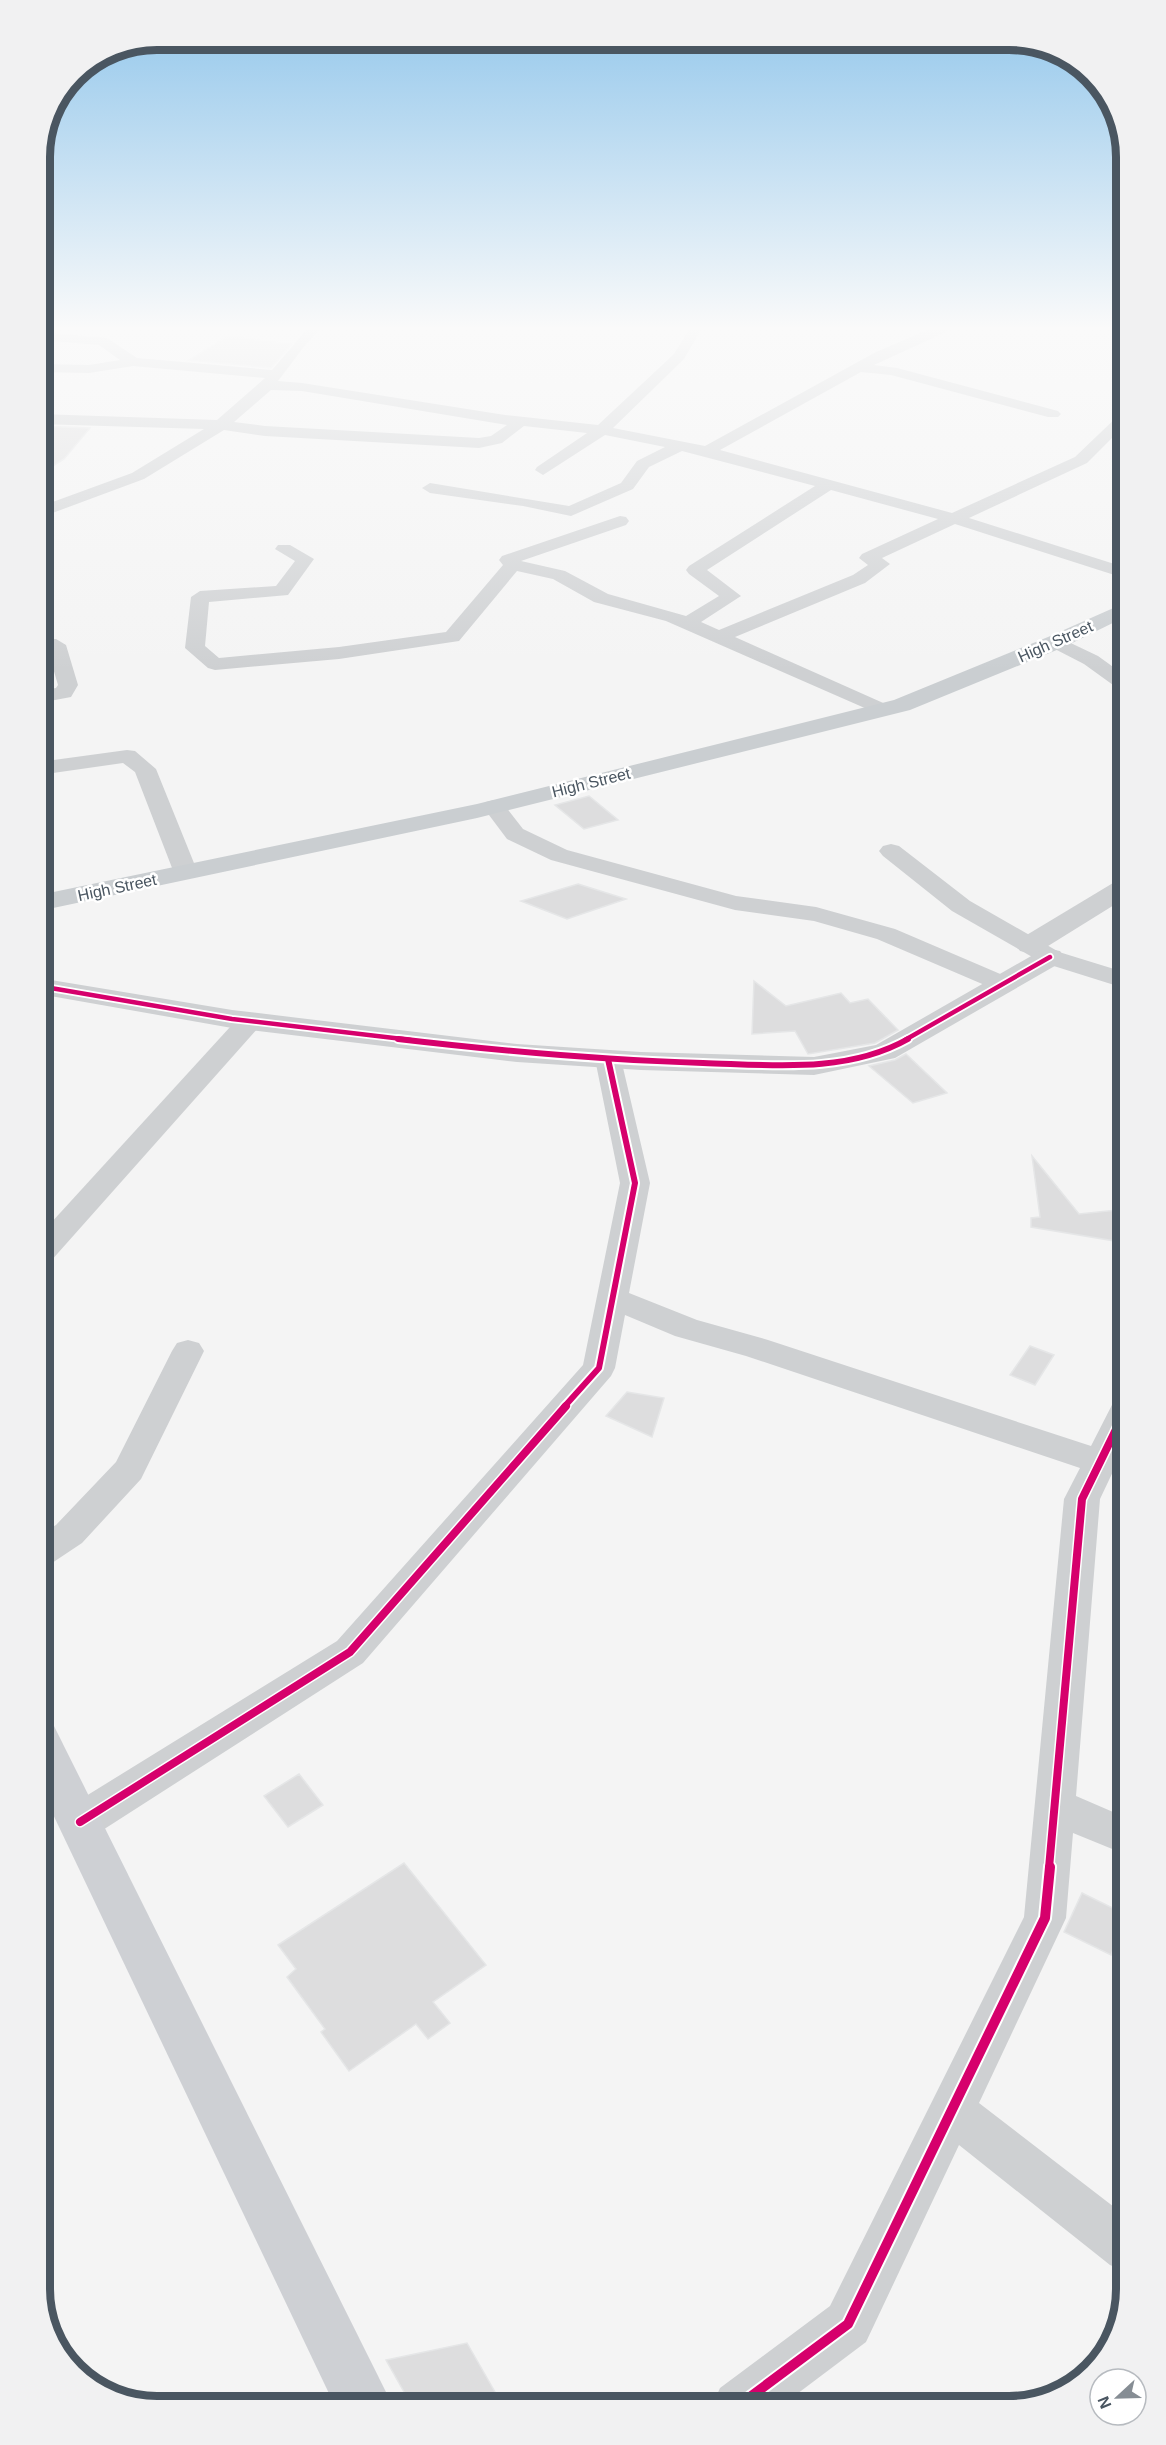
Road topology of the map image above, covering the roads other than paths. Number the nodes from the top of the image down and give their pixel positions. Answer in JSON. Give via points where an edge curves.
{"nodes":[{"id":1,"x":193,"y":442,"type":"edge"},
{"id":2,"x":463,"y":442,"type":"edge"},
{"id":3,"x":484,"y":442,"type":"edge"},
{"id":4,"x":584,"y":442,"type":"edge"},
{"id":5,"x":666,"y":442,"type":"edge"},
{"id":6,"x":723,"y":442,"type":"edge"},
{"id":7,"x":1099,"y":442,"type":"edge"},
{"id":8,"x":681,"y":445,"type":"junction"},
{"id":9,"x":707,"y":451,"type":"junction"},
{"id":10,"x":543,"y":470,"type":"dead end"},
{"id":11,"x":826,"y":486,"type":"dead end"},
{"id":12,"x":430,"y":488,"type":"dead end"},
{"id":13,"x":50,"y":509,"type":"edge"},
{"id":14,"x":956,"y":519,"type":"junction"},
{"id":15,"x":620,"y":521,"type":"dead end"},
{"id":16,"x":284,"y":549,"type":"dead end"},
{"id":17,"x":513,"y":565,"type":"junction"},
{"id":18,"x":1116,"y":570,"type":"edge"},
{"id":19,"x":1116,"y":613,"type":"edge"},
{"id":20,"x":687,"y":623,"type":"junction"},
{"id":21,"x":721,"y":636,"type":"junction"},
{"id":22,"x":1056,"y":642,"type":"junction"},
{"id":23,"x":50,"y":645,"type":"edge"},
{"id":24,"x":1116,"y":678,"type":"edge"},
{"id":25,"x":50,"y":695,"type":"edge"},
{"id":26,"x":883,"y":710,"type":"junction"},
{"id":27,"x":50,"y":766,"type":"edge"},
{"id":28,"x":494,"y":807,"type":"junction"},
{"id":29,"x":891,"y":851,"type":"dead end"},
{"id":30,"x":186,"y":873,"type":"junction"},
{"id":31,"x":1116,"y":894,"type":"edge"},
{"id":32,"x":50,"y":901,"type":"edge"},
{"id":33,"x":1040,"y":951,"type":"junction"},
{"id":34,"x":1116,"y":977,"type":"edge"},
{"id":35,"x":1003,"y":984,"type":"junction"},
{"id":36,"x":50,"y":988,"type":"edge"},
{"id":37,"x":250,"y":1021,"type":"junction"},
{"id":38,"x":608,"y":1059,"type":"junction"},
{"id":39,"x":50,"y":1243,"type":"edge"},
{"id":40,"x":613,"y":1298,"type":"junction"},
{"id":41,"x":188,"y":1351,"type":"dead end"},
{"id":42,"x":1116,"y":1430,"type":"edge"},
{"id":43,"x":1101,"y":1462,"type":"junction"},
{"id":44,"x":50,"y":1546,"type":"edge"},
{"id":45,"x":50,"y":1761,"type":"edge"},
{"id":46,"x":1055,"y":1806,"type":"junction"},
{"id":47,"x":80,"y":1822,"type":"junction"},
{"id":48,"x":1116,"y":1832,"type":"edge"},
{"id":49,"x":952,"y":2111,"type":"junction"},
{"id":50,"x":1116,"y":2239,"type":"edge"},
{"id":51,"x":360,"y":2395,"type":"edge"},
{"id":52,"x":752,"y":2396,"type":"edge"}],
"edges":[{"from":1,"to":13,"type":"street","via":[[138,476]]},
{"from":2,"to":3,"type":"street"},
{"from":4,"to":10,"type":"street"},
{"from":5,"to":8,"type":"street"},
{"from":6,"to":9,"type":"street"},
{"from":7,"to":14,"type":"street","via":[[1081,460]]},
{"from":8,"to":9,"type":"street"},
{"from":8,"to":12,"type":"street","via":[[643,464],[627,486],[572,511]]},
{"from":9,"to":14,"type":"street"},
{"from":11,"to":20,"type":"street","via":[[695,570],[732,596]]},
{"from":14,"to":18,"type":"street"},
{"from":14,"to":21,"type":"street","via":[[868,558],[881,564],[860,579]]},
{"from":15,"to":17,"type":"street","via":[[508,560]]},
{"from":16,"to":17,"type":"street","via":[[305,559],[282,591],[200,597],[195,648],[215,664],[339,653],[452,637]]},
{"from":17,"to":20,"type":"street","via":[[559,575],[601,598]]},
{"from":19,"to":22,"type":"main road","name":"High Street"},
{"from":20,"to":21,"type":"street"},
{"from":21,"to":26,"type":"street"},
{"from":22,"to":24,"type":"street"},
{"from":22,"to":26,"type":"main road","name":"High Street"},
{"from":23,"to":25,"type":"street","via":[[56,645],[68,685],[64,693]]},
{"from":26,"to":28,"type":"main road","name":"High Street"},
{"from":27,"to":30,"type":"street","via":[[127,756],[146,769]]},
{"from":28,"to":30,"type":"main road","name":"High Street"},
{"from":28,"to":35,"type":"street","via":[[515,834],[559,855],[735,903],[816,914],[886,934]]},
{"from":29,"to":33,"type":"street","via":[[961,906]]},
{"from":30,"to":32,"type":"main road","name":"High Street"},
{"from":31,"to":33,"type":"street"},
{"from":33,"to":34,"type":"street"},
{"from":33,"to":35,"type":"street"},
{"from":35,"to":38,"type":"street","via":[[885,1052],[814,1066]]},
{"from":36,"to":37,"type":"street"},
{"from":37,"to":38,"type":"street","via":[[517,1053]]},
{"from":37,"to":39,"type":"street"},
{"from":38,"to":40,"type":"street","via":[[635,1183]]},
{"from":40,"to":43,"type":"street","via":[[686,1328],[768,1351]]},
{"from":40,"to":47,"type":"street","via":[[599,1368],[350,1652]]},
{"from":41,"to":44,"type":"street","via":[[129,1470],[69,1534]]},
{"from":42,"to":43,"type":"street"},
{"from":43,"to":46,"type":"street","via":[[1082,1499]]},
{"from":45,"to":47,"type":"main road"},
{"from":46,"to":48,"type":"street"},
{"from":46,"to":49,"type":"street","via":[[1045,1918]]},
{"from":47,"to":51,"type":"main road"},
{"from":49,"to":50,"type":"street"},
{"from":49,"to":52,"type":"street","via":[[848,2324]]}]}
